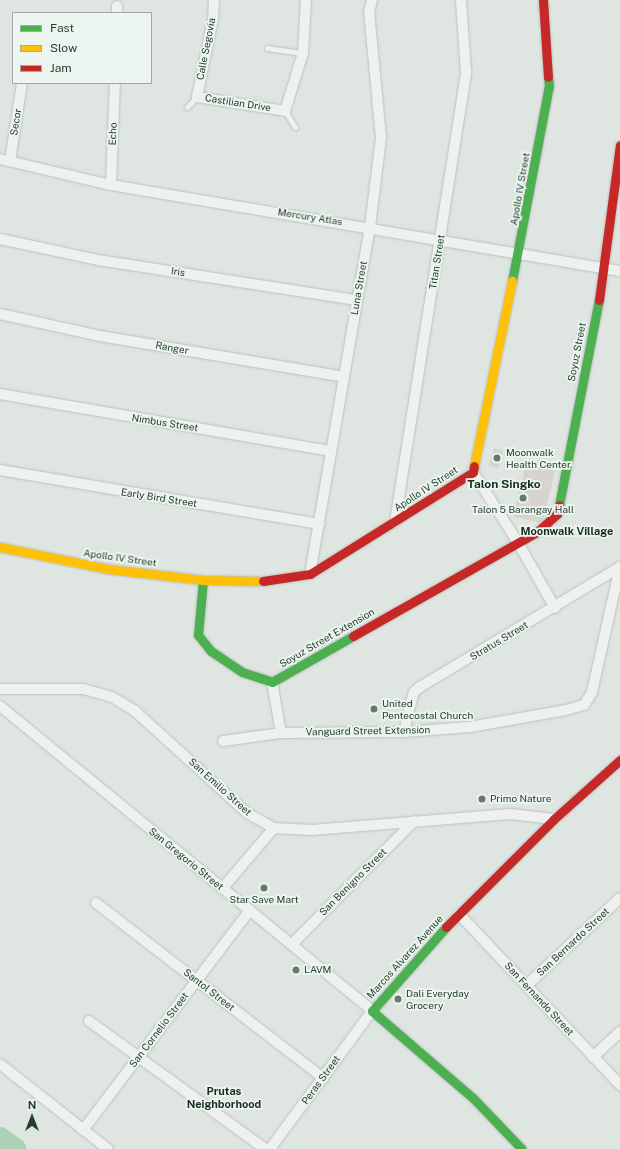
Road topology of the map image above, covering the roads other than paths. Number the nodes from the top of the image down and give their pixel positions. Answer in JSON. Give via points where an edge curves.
{"nodes":[{"id":1,"x":214,"y":0,"type":"edge"},
{"id":2,"x":306,"y":0,"type":"edge"},
{"id":3,"x":372,"y":0,"type":"edge"},
{"id":4,"x":461,"y":0,"type":"edge"},
{"id":5,"x":543,"y":0,"type":"edge"},
{"id":6,"x":267,"y":48,"type":"dead end"},
{"id":7,"x":303,"y":54,"type":"junction"},
{"id":8,"x":22,"y":84,"type":"edge"},
{"id":9,"x":115,"y":84,"type":"edge"},
{"id":10,"x":197,"y":97,"type":"junction"},
{"id":11,"x":187,"y":106,"type":"dead end"},
{"id":12,"x":285,"y":111,"type":"junction"},
{"id":13,"x":296,"y":127,"type":"dead end"},
{"id":14,"x":620,"y":145,"type":"edge"},
{"id":15,"x":0,"y":159,"type":"edge"},
{"id":16,"x":10,"y":161,"type":"junction"},
{"id":17,"x":111,"y":185,"type":"junction"},
{"id":18,"x":370,"y":227,"type":"junction"},
{"id":19,"x":0,"y":239,"type":"edge"},
{"id":20,"x":441,"y":239,"type":"junction"},
{"id":21,"x":519,"y":252,"type":"junction"},
{"id":22,"x":605,"y":268,"type":"junction"},
{"id":23,"x":620,"y":271,"type":"edge"},
{"id":24,"x":357,"y":300,"type":"junction"},
{"id":25,"x":0,"y":314,"type":"edge"},
{"id":26,"x":344,"y":377,"type":"junction"},
{"id":27,"x":0,"y":394,"type":"edge"},
{"id":28,"x":331,"y":451,"type":"junction"},
{"id":29,"x":0,"y":470,"type":"edge"},
{"id":30,"x":473,"y":472,"type":"junction"},
{"id":31,"x":395,"y":522,"type":"junction"},
{"id":32,"x":319,"y":524,"type":"junction"},
{"id":33,"x":517,"y":541,"type":"junction"},
{"id":34,"x":0,"y":547,"type":"edge"},
{"id":35,"x":620,"y":567,"type":"edge"},
{"id":36,"x":310,"y":574,"type":"junction"},
{"id":37,"x":203,"y":580,"type":"junction"},
{"id":38,"x":555,"y":608,"type":"junction"},
{"id":39,"x":272,"y":682,"type":"junction"},
{"id":40,"x":0,"y":689,"type":"edge"},
{"id":41,"x":0,"y":706,"type":"edge"},
{"id":42,"x":404,"y":732,"type":"junction"},
{"id":43,"x":280,"y":733,"type":"junction"},
{"id":44,"x":223,"y":741,"type":"dead end"},
{"id":45,"x":620,"y":760,"type":"edge"},
{"id":46,"x":554,"y":820,"type":"junction"},
{"id":47,"x":414,"y":821,"type":"junction"},
{"id":48,"x":274,"y":828,"type":"junction"},
{"id":49,"x":222,"y":889,"type":"junction"},
{"id":50,"x":620,"y":898,"type":"edge"},
{"id":51,"x":96,"y":903,"type":"dead end"},
{"id":52,"x":250,"y":910,"type":"junction"},
{"id":53,"x":459,"y":914,"type":"junction"},
{"id":54,"x":292,"y":944,"type":"junction"},
{"id":55,"x":197,"y":980,"type":"junction"},
{"id":56,"x":527,"y":985,"type":"junction"},
{"id":57,"x":372,"y":1011,"type":"junction"},
{"id":58,"x":89,"y":1021,"type":"dead end"},
{"id":59,"x":620,"y":1032,"type":"edge"},
{"id":60,"x":593,"y":1057,"type":"junction"},
{"id":61,"x":138,"y":1058,"type":"junction"},
{"id":62,"x":0,"y":1064,"type":"edge"},
{"id":63,"x":323,"y":1078,"type":"junction"},
{"id":64,"x":620,"y":1085,"type":"edge"},
{"id":65,"x":83,"y":1130,"type":"junction"},
{"id":66,"x":510,"y":1145,"type":"edge"},
{"id":67,"x":108,"y":1149,"type":"edge"},
{"id":68,"x":265,"y":1149,"type":"edge"},
{"id":69,"x":270,"y":1149,"type":"edge"},
{"id":70,"x":522,"y":1149,"type":"edge"}],
"edges":[{"from":1,"to":10,"type":"street","name":"Calle Segovia","via":[[213,19]]},
{"from":2,"to":7,"type":"street","name":"Castilian Drive"},
{"from":3,"to":18,"type":"street","name":"Luna Street","via":[[369,12],[380,138]]},
{"from":4,"to":20,"type":"street","name":"Titan Street","via":[[466,72]]},
{"from":5,"to":21,"type":"street","name":"Apollo IV Street","via":[[549,86]]},
{"from":6,"to":7,"type":"lane"},
{"from":7,"to":12,"type":"street","name":"Castilian Drive"},
{"from":8,"to":16,"type":"street","name":"Secor"},
{"from":9,"to":17,"type":"street","name":"Echo"},
{"from":10,"to":11,"type":"lane"},
{"from":10,"to":12,"type":"street","name":"Castilian Drive"},
{"from":12,"to":13,"type":"lane"},
{"from":14,"to":22,"type":"street","name":"Soyuz Street"},
{"from":15,"to":16,"type":"street","name":"Mercury Atlas"},
{"from":16,"to":17,"type":"street","name":"Mercury Atlas"},
{"from":17,"to":18,"type":"street","name":"Mercury Atlas"},
{"from":18,"to":20,"type":"street","name":"Mercury Atlas"},
{"from":18,"to":24,"type":"street","name":"Luna Street"},
{"from":19,"to":24,"type":"street","name":"Iris","via":[[98,260]]},
{"from":20,"to":21,"type":"street","name":"Mercury Atlas"},
{"from":20,"to":31,"type":"street","name":"Titan Street"},
{"from":21,"to":22,"type":"street","name":"Mercury Atlas"},
{"from":21,"to":30,"type":"street","name":"Apollo IV Street"},
{"from":22,"to":23,"type":"street","name":"Mercury Atlas"},
{"from":22,"to":33,"type":"street","name":"Soyuz Street","via":[[557,514],[537,532]]},
{"from":24,"to":26,"type":"street","name":"Luna Street"},
{"from":25,"to":26,"type":"street","name":"Ranger","via":[[100,336]]},
{"from":26,"to":28,"type":"street","name":"Luna Street"},
{"from":27,"to":28,"type":"street","name":"Nimbus Street"},
{"from":28,"to":32,"type":"street","name":"Luna Street"},
{"from":29,"to":32,"type":"street","name":"Early Bird Street"},
{"from":30,"to":31,"type":"street","name":"Apollo IV Street"},
{"from":30,"to":33,"type":"street"},
{"from":31,"to":36,"type":"street","name":"Apollo IV Street"},
{"from":32,"to":36,"type":"street","name":"Luna Street"},
{"from":33,"to":38,"type":"street"},
{"from":33,"to":39,"type":"street","name":"Soyuz Street Extension"},
{"from":34,"to":37,"type":"street","name":"Apollo IV Street","via":[[108,570]]},
{"from":35,"to":38,"type":"street","name":"Stratus Street"},
{"from":35,"to":42,"type":"street","name":"Vanguard Street Extension","via":[[592,692],[584,705],[470,727]]},
{"from":36,"to":37,"type":"street","name":"Apollo IV Street","via":[[253,583]]},
{"from":37,"to":39,"type":"street","via":[[198,635],[211,650],[242,672]]},
{"from":38,"to":42,"type":"street","name":"Stratus Street","via":[[420,687],[414,692]]},
{"from":39,"to":43,"type":"street"},
{"from":40,"to":48,"type":"street","name":"San Emilio Street","via":[[84,689],[112,696],[135,711],[247,813]]},
{"from":41,"to":49,"type":"street","name":"San Gregorio Street"},
{"from":42,"to":43,"type":"street","name":"Vanguard Street Extension"},
{"from":43,"to":44,"type":"street","name":"Vanguard Street Extension"},
{"from":45,"to":46,"type":"street","name":"Marcos Alvarez Avenue"},
{"from":46,"to":47,"type":"street","name":"San Emilio Street","via":[[510,814]]},
{"from":46,"to":53,"type":"street","name":"Marcos Alvarez Avenue"},
{"from":47,"to":48,"type":"street","name":"San Emilio Street","via":[[312,830]]},
{"from":47,"to":54,"type":"street","name":"San Benigno Street"},
{"from":48,"to":49,"type":"street"},
{"from":49,"to":52,"type":"street","name":"San Gregorio Street"},
{"from":50,"to":56,"type":"street","name":"San Bernardo Street"},
{"from":51,"to":55,"type":"street","name":"Santol Street"},
{"from":52,"to":54,"type":"street","name":"San Gregorio Street"},
{"from":52,"to":55,"type":"street","name":"San Cornelio Street"},
{"from":53,"to":56,"type":"street","name":"San Fernando Street"},
{"from":53,"to":57,"type":"street","name":"Marcos Alvarez Avenue","via":[[429,944]]},
{"from":54,"to":57,"type":"street","name":"San Gregorio Street"},
{"from":55,"to":61,"type":"street","name":"San Cornelio Street"},
{"from":55,"to":63,"type":"street","name":"Santol Street"},
{"from":56,"to":60,"type":"street","name":"San Fernando Street"},
{"from":57,"to":63,"type":"street","name":"Peras Street"},
{"from":57,"to":66,"type":"street","name":"Marcos Alvarez Avenue","via":[[474,1099]]},
{"from":58,"to":61,"type":"street"},
{"from":59,"to":60,"type":"street"},
{"from":60,"to":64,"type":"street","name":"San Fernando Street"},
{"from":61,"to":65,"type":"street","name":"San Cornelio Street"},
{"from":61,"to":68,"type":"street"},
{"from":62,"to":65,"type":"street"},
{"from":63,"to":69,"type":"street","name":"Peras Street"},
{"from":65,"to":67,"type":"street"},
{"from":66,"to":70,"type":"street","name":"Marcos Alvarez Avenue"}]}
